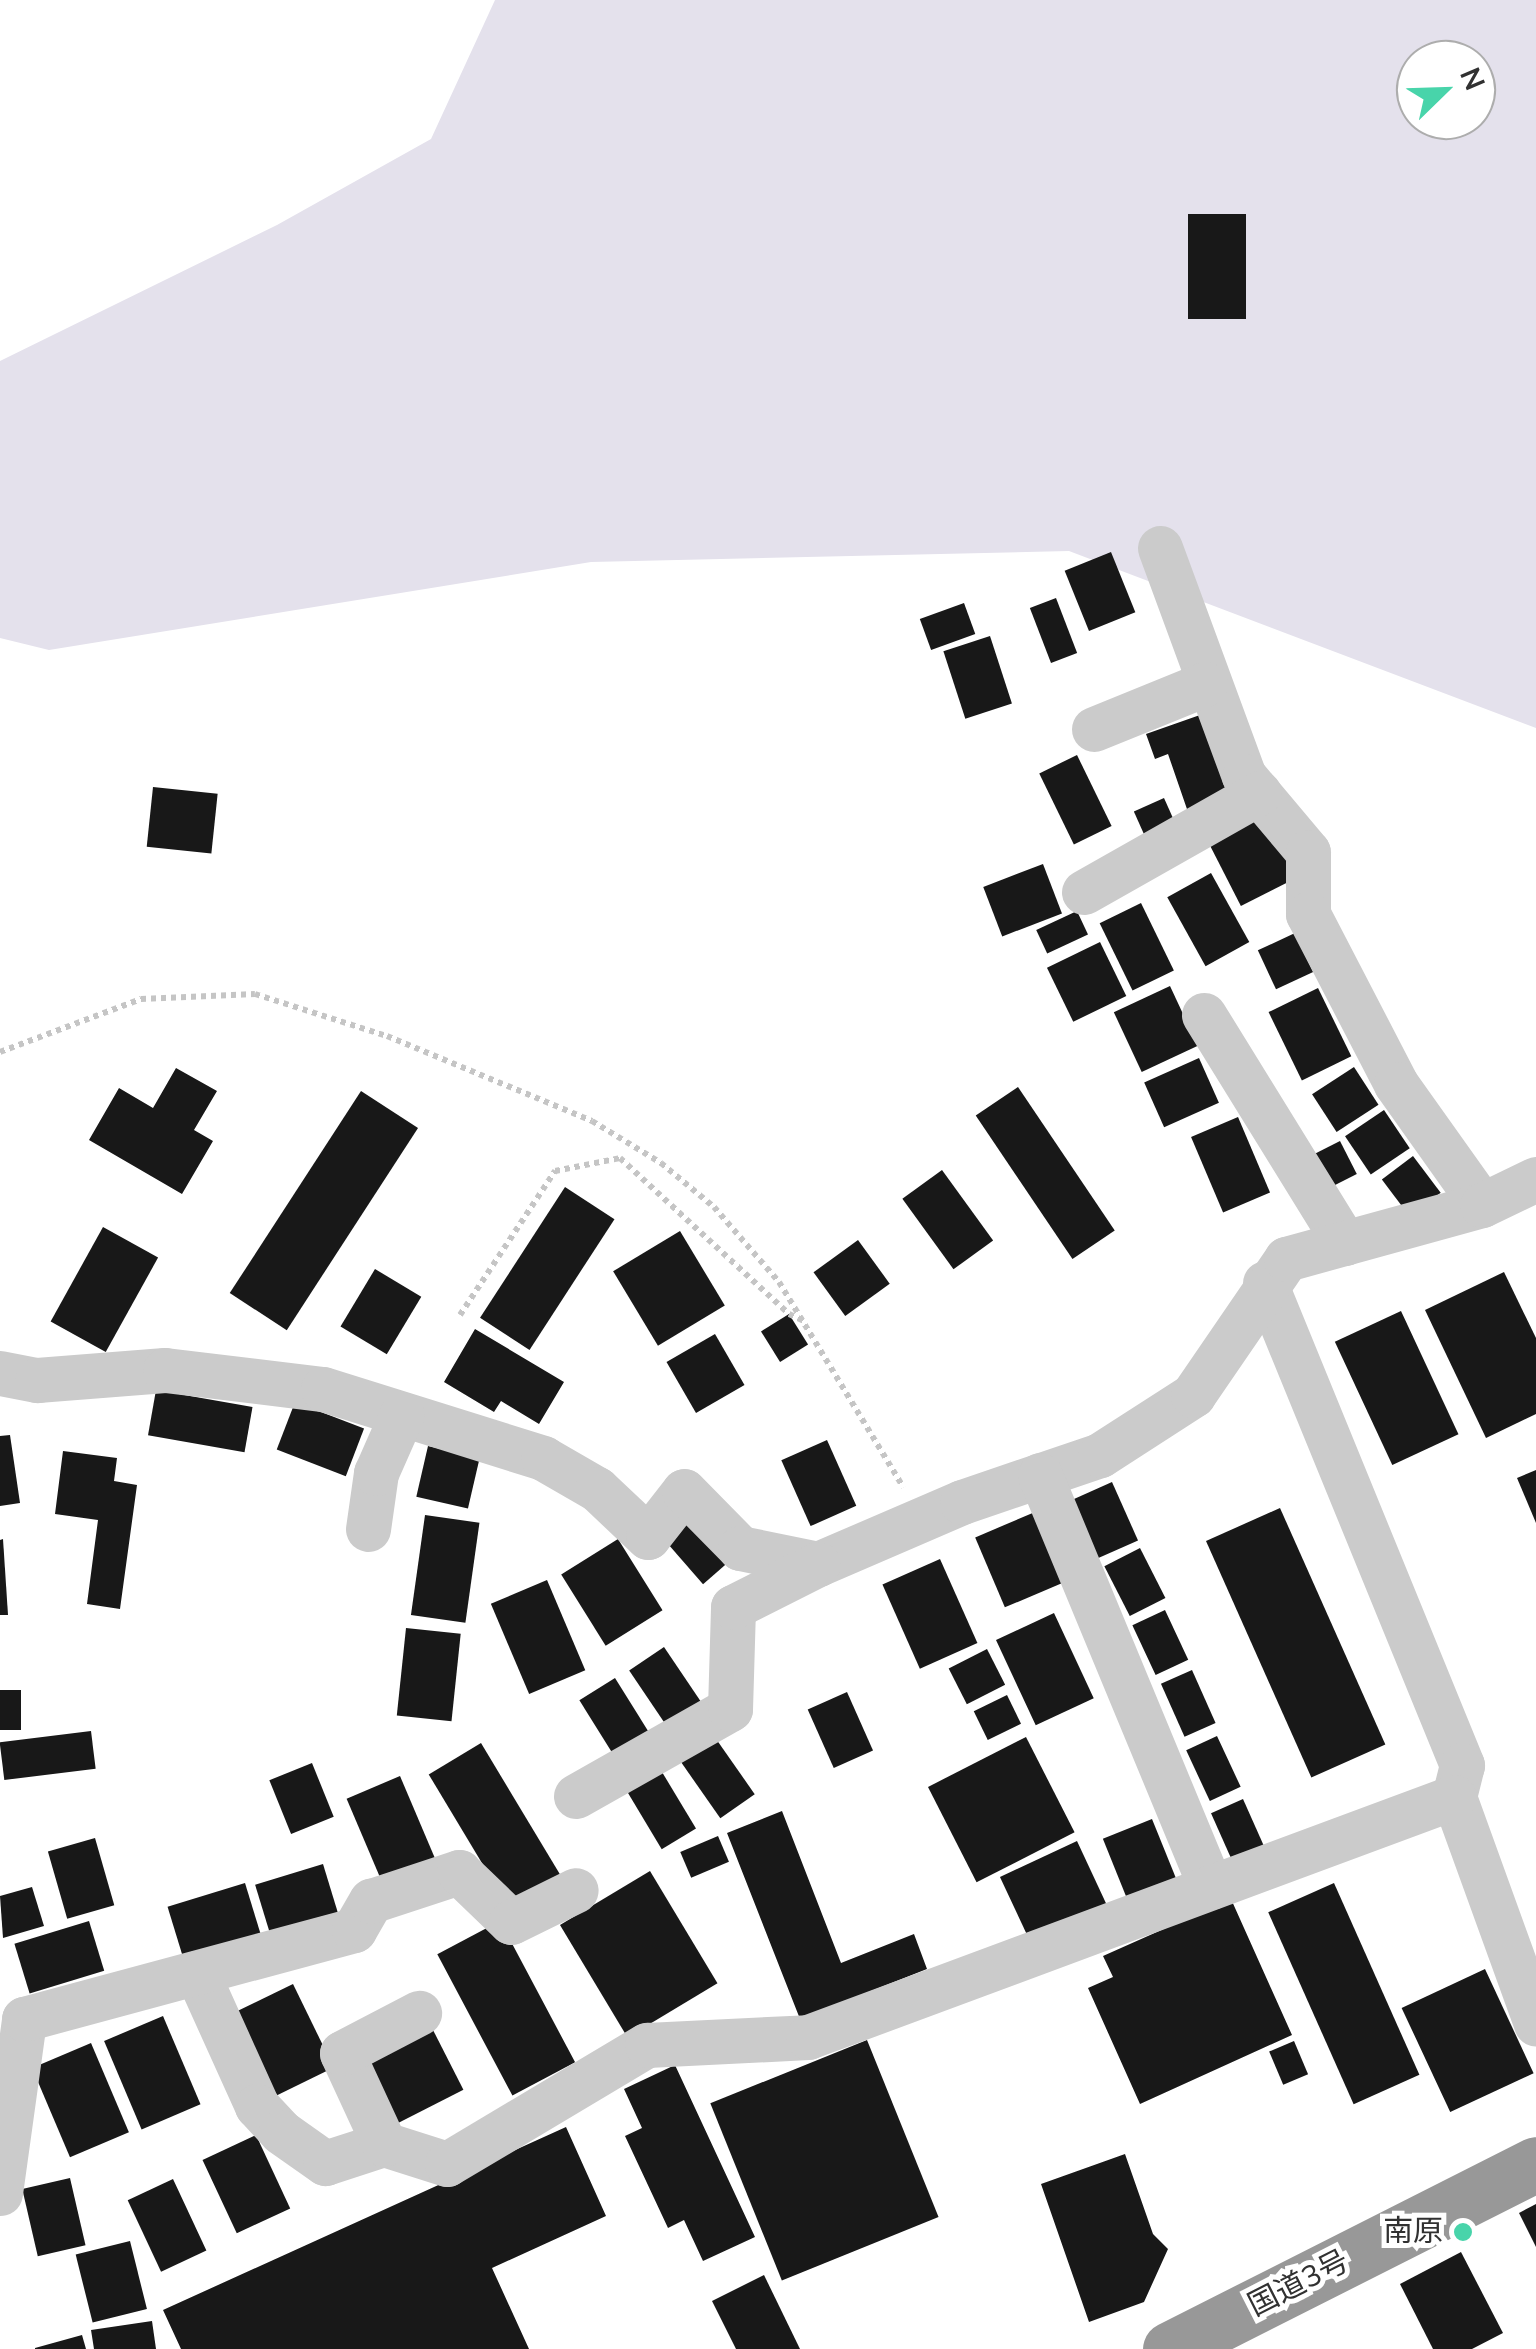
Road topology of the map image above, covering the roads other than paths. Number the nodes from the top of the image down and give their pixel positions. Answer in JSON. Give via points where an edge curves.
{"nodes":[{"id":1,"x":1160,"y":548,"type":"dead end"},
{"id":2,"x":1205,"y":684,"type":"junction"},
{"id":3,"x":1094,"y":729,"type":"dead end"},
{"id":4,"x":1259,"y":793,"type":"junction"},
{"id":5,"x":1084,"y":892,"type":"dead end"},
{"id":6,"x":1204,"y":1015,"type":"dead end"},
{"id":7,"x":1536,"y":1179,"type":"edge"},
{"id":8,"x":1482,"y":1205,"type":"junction"},
{"id":9,"x":1345,"y":1243,"type":"junction"},
{"id":10,"x":1264,"y":1282,"type":"junction"},
{"id":11,"x":0,"y":1373,"type":"edge"},
{"id":12,"x":402,"y":1414,"type":"junction"},
{"id":13,"x":1040,"y":1475,"type":"junction"},
{"id":14,"x":368,"y":1529,"type":"dead end"},
{"id":15,"x":818,"y":1564,"type":"junction"},
{"id":16,"x":576,"y":1796,"type":"dead end"},
{"id":17,"x":1454,"y":1797,"type":"junction"},
{"id":18,"x":1211,"y":1887,"type":"junction"},
{"id":19,"x":576,"y":1890,"type":"dead end"},
{"id":20,"x":197,"y":1973,"type":"junction"},
{"id":21,"x":419,"y":2013,"type":"dead end"},
{"id":22,"x":1536,"y":2024,"type":"edge"},
{"id":23,"x":384,"y":2144,"type":"junction"},
{"id":24,"x":1536,"y":2164,"type":"edge"},
{"id":25,"x":0,"y":2193,"type":"edge"},
{"id":26,"x":1170,"y":2349,"type":"edge"}],
"edges":[{"from":1,"to":2,"type":"street"},
{"from":2,"to":3,"type":"street"},
{"from":2,"to":4,"type":"street","via":[[1244,776]]},
{"from":4,"to":5,"type":"street"},
{"from":4,"to":8,"type":"street","via":[[1308,852],[1308,914],[1396,1084]]},
{"from":6,"to":9,"type":"street"},
{"from":7,"to":8,"type":"street"},
{"from":8,"to":9,"type":"street"},
{"from":9,"to":10,"type":"street","via":[[1286,1259]]},
{"from":10,"to":13,"type":"street","via":[[1193,1395],[1100,1455]]},
{"from":10,"to":17,"type":"street","via":[[1462,1765]]},
{"from":11,"to":12,"type":"street","via":[[37,1380],[165,1370],[244,1375],[323,1389]]},
{"from":12,"to":14,"type":"street","via":[[376,1473]]},
{"from":12,"to":15,"type":"street","via":[[544,1458],[597,1488],[648,1537],[684,1490],[740,1548]]},
{"from":13,"to":15,"type":"street"},
{"from":13,"to":18,"type":"street"},
{"from":15,"to":16,"type":"street","via":[[733,1607],[730,1708]]},
{"from":17,"to":18,"type":"street"},
{"from":17,"to":22,"type":"street"},
{"from":18,"to":23,"type":"street","via":[[808,2037],[647,2045],[447,2164]]},
{"from":19,"to":20,"type":"street","via":[[510,1922],[459,1872],[371,1901],[354,1930]]},
{"from":20,"to":23,"type":"street","via":[[258,2106],[281,2132],[325,2163]]},
{"from":20,"to":25,"type":"street","via":[[24,2020]]},
{"from":21,"to":23,"type":"street","via":[[342,2053]]},
{"from":24,"to":26,"type":"highway","name":"国道3号"}]}
